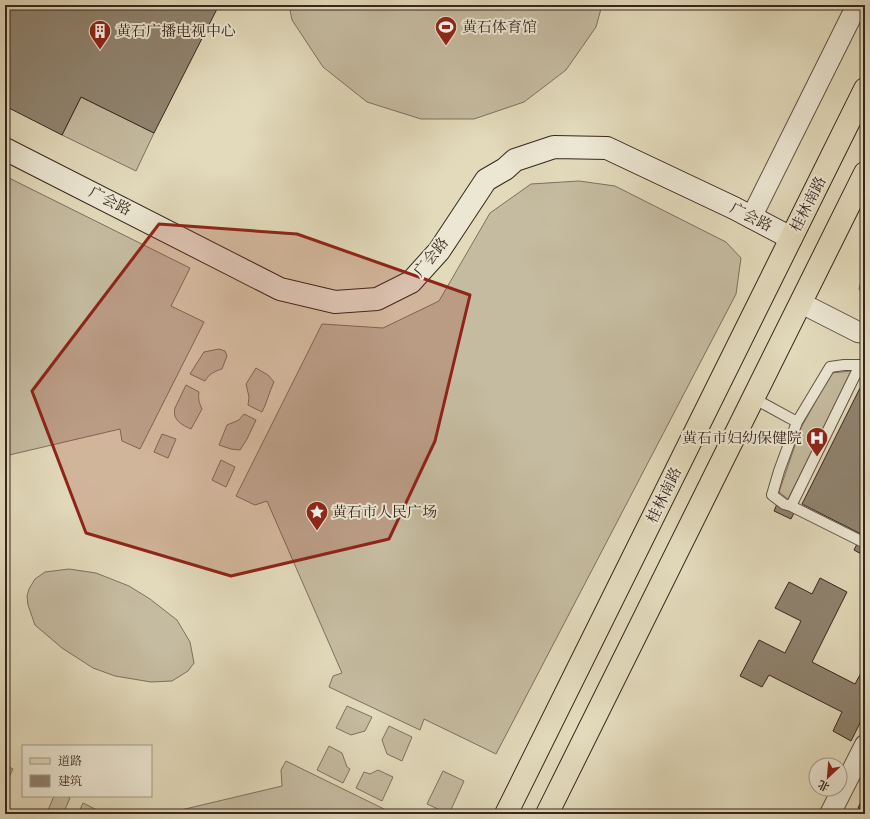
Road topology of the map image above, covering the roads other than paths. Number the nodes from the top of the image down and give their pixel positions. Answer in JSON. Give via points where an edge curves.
{"nodes":[{"id":1,"x":857,"y":5,"type":"edge"},
{"id":2,"x":865,"y":89,"type":"edge"},
{"id":3,"x":5,"y":149,"type":"edge"},
{"id":4,"x":865,"y":173,"type":"edge"},
{"id":5,"x":752,"y":218,"type":"junction"},
{"id":6,"x":791,"y":238,"type":"junction"},
{"id":7,"x":801,"y":303,"type":"junction"},
{"id":8,"x":865,"y":333,"type":"edge"},
{"id":9,"x":863,"y":365,"type":"edge"},
{"id":10,"x":753,"y":398,"type":"junction"},
{"id":11,"x":797,"y":422,"type":"junction"},
{"id":12,"x":791,"y":506,"type":"junction"},
{"id":13,"x":865,"y":543,"type":"edge"},
{"id":14,"x":865,"y":745,"type":"edge"},
{"id":15,"x":506,"y":814,"type":"edge"},
{"id":16,"x":547,"y":814,"type":"edge"},
{"id":17,"x":830,"y":814,"type":"edge"}],
"edges":[{"from":1,"to":5,"type":"street"},
{"from":2,"to":6,"type":"main road","name":"桂林南路"},
{"from":3,"to":5,"type":"street","name":"广会路","via":[[280,288],[335,302],[378,300],[411,282],[439,251],[486,180],[516,160],[554,147],[606,148]]},
{"from":4,"to":7,"type":"main road"},
{"from":5,"to":6,"type":"street","name":"广会路"},
{"from":6,"to":15,"type":"main road","name":"桂林南路"},
{"from":7,"to":8,"type":"street","via":[[858,332]]},
{"from":7,"to":10,"type":"main road"},
{"from":9,"to":11,"type":"lane","via":[[830,367]]},
{"from":9,"to":12,"type":"lane"},
{"from":10,"to":11,"type":"lane"},
{"from":10,"to":16,"type":"main road"},
{"from":11,"to":12,"type":"lane","via":[[772,495]]},
{"from":12,"to":13,"type":"lane"},
{"from":14,"to":17,"type":"street"}]}
